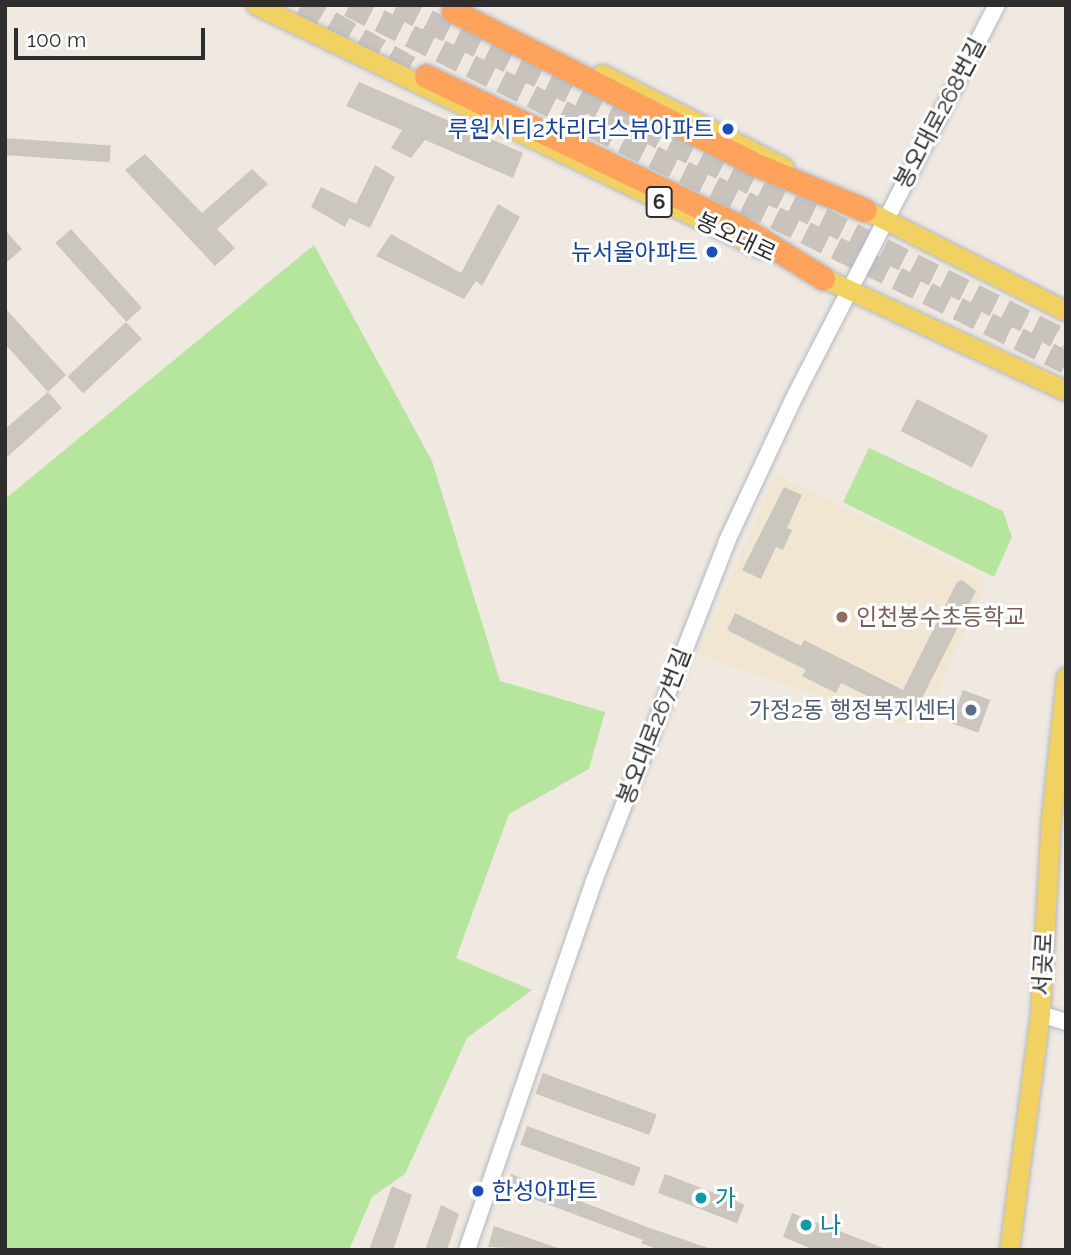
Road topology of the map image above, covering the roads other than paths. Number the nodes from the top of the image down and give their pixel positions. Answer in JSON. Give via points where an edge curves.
{"nodes":[{"id":1,"x":256,"y":5,"type":"edge"},
{"id":2,"x":997,"y":5,"type":"edge"},
{"id":3,"x":458,"y":8,"type":"edge"},
{"id":4,"x":426,"y":76,"type":"tunnel mouth"},
{"id":5,"x":875,"y":215,"type":"junction"},
{"id":6,"x":823,"y":278,"type":"junction"},
{"id":7,"x":851,"y":291,"type":"junction"},
{"id":8,"x":1063,"y":310,"type":"edge"},
{"id":9,"x":1039,"y":376,"type":"junction"},
{"id":10,"x":1066,"y":381,"type":"edge"},
{"id":11,"x":1066,"y":391,"type":"edge"},
{"id":12,"x":1066,"y":677,"type":"edge"},
{"id":13,"x":1040,"y":1014,"type":"junction"},
{"id":14,"x":1066,"y":1022,"type":"edge"},
{"id":15,"x":467,"y":1250,"type":"edge"},
{"id":16,"x":1009,"y":1250,"type":"edge"}],
"edges":[{"from":1,"to":6,"type":"main road","name":"봉오대로","number":"6","via":[[562,157]]},
{"from":2,"to":5,"type":"street","name":"봉오대로268번길"},
{"from":3,"to":5,"type":"highway","via":[[752,163]]},
{"from":4,"to":6,"type":"highway","via":[[738,226]]},
{"from":5,"to":7,"type":"street","name":"봉오대로267번길"},
{"from":5,"to":8,"type":"main road"},
{"from":6,"to":7,"type":"main road","name":"봉오대로","number":"6"},
{"from":7,"to":9,"type":"main road","name":"봉오대로","number":"6"},
{"from":7,"to":15,"type":"street","name":"봉오대로267번길","via":[[796,394],[727,541],[594,881]]},
{"from":9,"to":10,"type":"main road"},
{"from":9,"to":11,"type":"main road","name":"봉오대로","number":"6"},
{"from":12,"to":13,"type":"main road","name":"서곶로","via":[[1051,818]]},
{"from":13,"to":14,"type":"street"},
{"from":13,"to":16,"type":"main road","name":"서곶로"}]}
